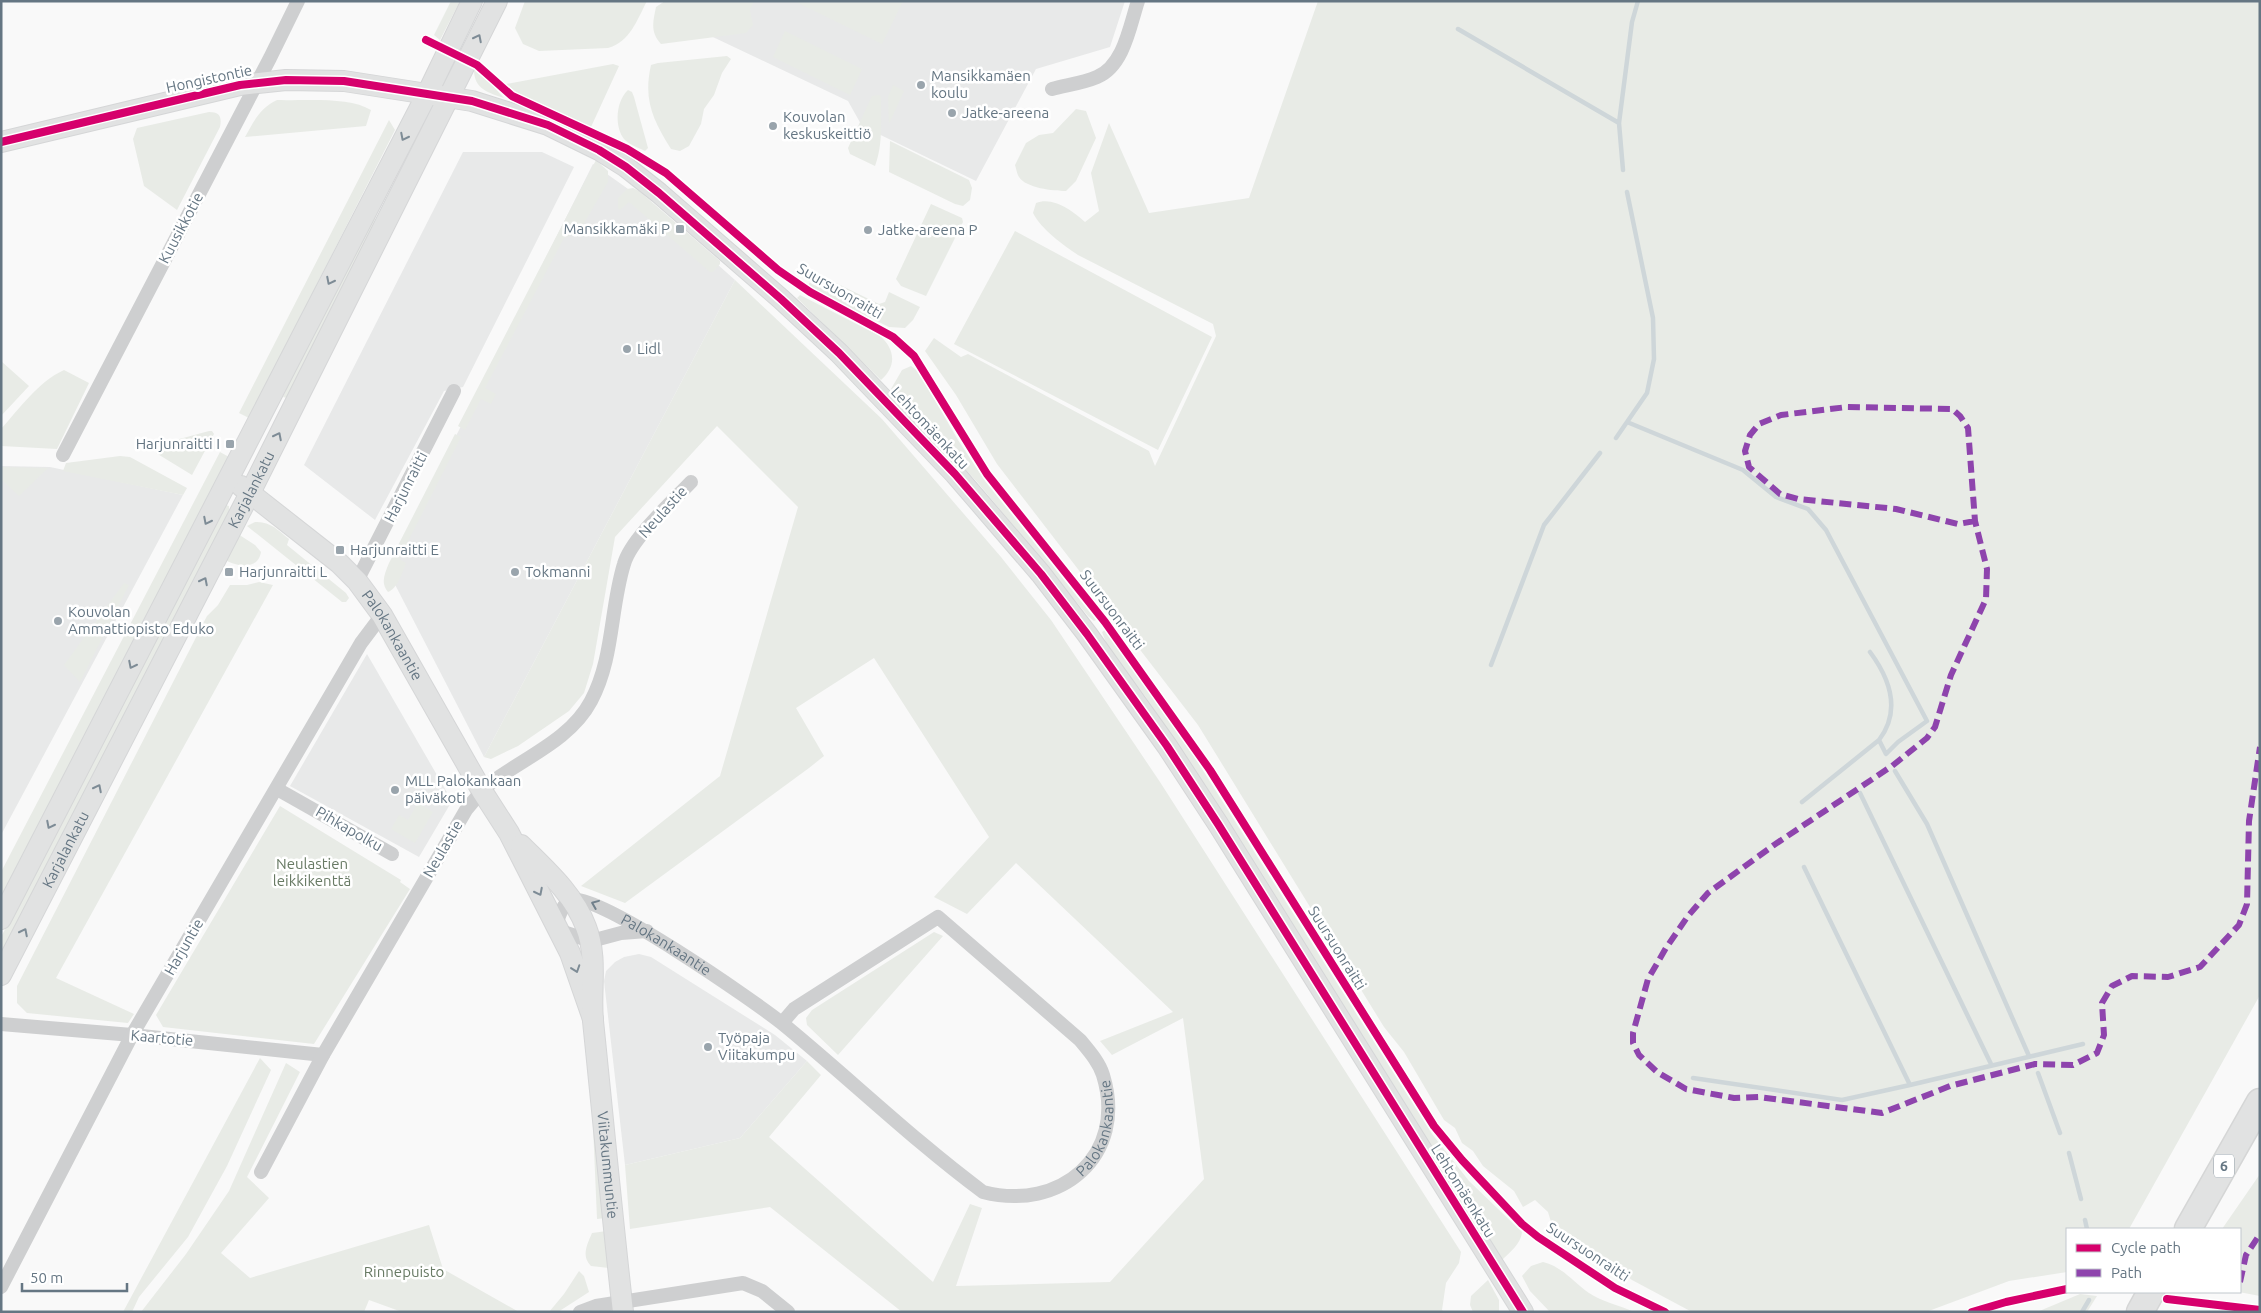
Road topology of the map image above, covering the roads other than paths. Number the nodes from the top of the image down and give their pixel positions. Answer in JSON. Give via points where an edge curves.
{"nodes":[{"id":1,"x":298,"y":1,"type":"edge"},
{"id":2,"x":472,"y":1,"type":"edge"},
{"id":3,"x":497,"y":1,"type":"edge"},
{"id":4,"x":1138,"y":1,"type":"edge"},
{"id":5,"x":257,"y":82,"type":"junction"},
{"id":6,"x":1052,"y":89,"type":"dead end"},
{"id":7,"x":427,"y":94,"type":"junction"},
{"id":8,"x":448,"y":97,"type":"junction"},
{"id":9,"x":1,"y":142,"type":"edge"},
{"id":10,"x":454,"y":392,"type":"dead end"},
{"id":11,"x":63,"y":455,"type":"dead end"},
{"id":12,"x":229,"y":477,"type":"junction"},
{"id":13,"x":691,"y":482,"type":"dead end"},
{"id":14,"x":250,"y":493,"type":"junction"},
{"id":15,"x":358,"y":581,"type":"junction"},
{"id":16,"x":382,"y":615,"type":"junction"},
{"id":17,"x":277,"y":789,"type":"junction"},
{"id":18,"x":482,"y":791,"type":"junction"},
{"id":19,"x":509,"y":833,"type":"junction"},
{"id":20,"x":392,"y":854,"type":"dead end"},
{"id":21,"x":573,"y":900,"type":"junction"},
{"id":22,"x":1,"y":919,"type":"edge"},
{"id":23,"x":558,"y":928,"type":"junction"},
{"id":24,"x":647,"y":931,"type":"junction"},
{"id":25,"x":591,"y":941,"type":"junction"},
{"id":26,"x":1,"y":975,"type":"edge"},
{"id":27,"x":593,"y":1018,"type":"junction"},
{"id":28,"x":782,"y":1023,"type":"junction"},
{"id":29,"x":1,"y":1024,"type":"edge"},
{"id":30,"x":132,"y":1035,"type":"junction"},
{"id":31,"x":323,"y":1055,"type":"junction"},
{"id":32,"x":2260,"y":1102,"type":"edge"},
{"id":33,"x":261,"y":1172,"type":"dead end"},
{"id":34,"x":2189,"y":1228,"type":"edge"},
{"id":35,"x":1,"y":1287,"type":"edge"},
{"id":36,"x":2151,"y":1293,"type":"edge"},
{"id":37,"x":623,"y":1307,"type":"edge"},
{"id":38,"x":580,"y":1312,"type":"edge"},
{"id":39,"x":788,"y":1312,"type":"edge"},
{"id":40,"x":1523,"y":1312,"type":"edge"},
{"id":41,"x":2140,"y":1312,"type":"edge"}],
"edges":[{"from":1,"to":5,"type":"street","name":"Kuusikkotie"},
{"from":2,"to":7,"type":"street","name":"Karjalankatu"},
{"from":8,"to":3,"type":"street","name":"Karjalankatu","one_way":true},
{"from":4,"to":6,"type":"street","via":[[1126,39],[1109,69],[1099,77]]},
{"from":5,"to":7,"type":"street","name":"Hongistontie","via":[[344,81]]},
{"from":5,"to":9,"type":"street","name":"Hongistontie","via":[[220,88]]},
{"from":5,"to":11,"type":"street","name":"Kuusikkotie"},
{"from":7,"to":8,"type":"street","name":"Lehtomäenkatu"},
{"from":7,"to":12,"type":"street","name":"Karjalankatu","one_way":true},
{"from":14,"to":8,"type":"street","name":"Karjalankatu","one_way":true},
{"from":8,"to":40,"type":"street","name":"Lehtomäenkatu","via":[[472,101],[548,125],[626,167],[743,265],[839,353],[985,507],[1072,614],[1167,746]]},
{"from":10,"to":15,"type":"street","name":"Harjunraitti"},
{"from":12,"to":14,"type":"street","name":"Palokankaantie"},
{"from":12,"to":22,"type":"street","name":"Karjalankatu","one_way":true},
{"from":13,"to":18,"type":"street","name":"Neulastie","via":[[637,540],[624,563],[607,656],[591,702],[565,731]]},
{"from":14,"to":15,"type":"street","name":"Palokankaantie","via":[[316,543]]},
{"from":26,"to":14,"type":"street","name":"Karjalankatu","one_way":true},
{"from":15,"to":16,"type":"street","name":"Palokankaantie"},
{"from":16,"to":17,"type":"street","name":"Harjuntie","via":[[367,633]]},
{"from":16,"to":18,"type":"street","name":"Palokankaantie"},
{"from":17,"to":20,"type":"street","name":"Pihkapolku"},
{"from":17,"to":30,"type":"street","name":"Harjuntie"},
{"from":18,"to":19,"type":"street","name":"Palokankaantie"},
{"from":18,"to":31,"type":"street","name":"Neulastie","via":[[466,810]]},
{"from":19,"to":21,"type":"street","name":"Palokankaantie"},
{"from":19,"to":23,"type":"street","name":"Palokankaantie","one_way":true},
{"from":21,"to":23,"type":"street","via":[[560,912]]},
{"from":24,"to":21,"type":"street","name":"Palokankaantie","one_way":true,"via":[[601,906]]},
{"from":21,"to":25,"type":"street","name":"Viitakummuntie"},
{"from":23,"to":25,"type":"street"},
{"from":23,"to":27,"type":"street","name":"Viitakummuntie","one_way":true},
{"from":24,"to":25,"type":"street","via":[[621,933]]},
{"from":24,"to":28,"type":"street","name":"Palokankaantie"},
{"from":25,"to":27,"type":"street","name":"Viitakummuntie"},
{"from":27,"to":37,"type":"street","name":"Viitakummuntie"},
{"from":28,"to":28,"type":"street","name":"Palokankaantie","via":[[983,1192],[1018,1197],[1054,1190],[1086,1167],[1104,1137],[1108,1118],[1107,1095],[1102,1074],[1092,1054],[938,916],[794,1008]]},
{"from":29,"to":30,"type":"street","name":"Kaartotie"},
{"from":30,"to":31,"type":"street","name":"Kaartotie"},
{"from":30,"to":35,"type":"street","name":"Harjuntie"},
{"from":31,"to":33,"type":"street","name":"Neulastie"},
{"from":32,"to":34,"type":"highway","number":"6"},
{"from":36,"to":41,"type":"highway"},
{"from":37,"to":38,"type":"street","via":[[596,1306]]},
{"from":37,"to":39,"type":"street","via":[[743,1283],[762,1291]]}]}
